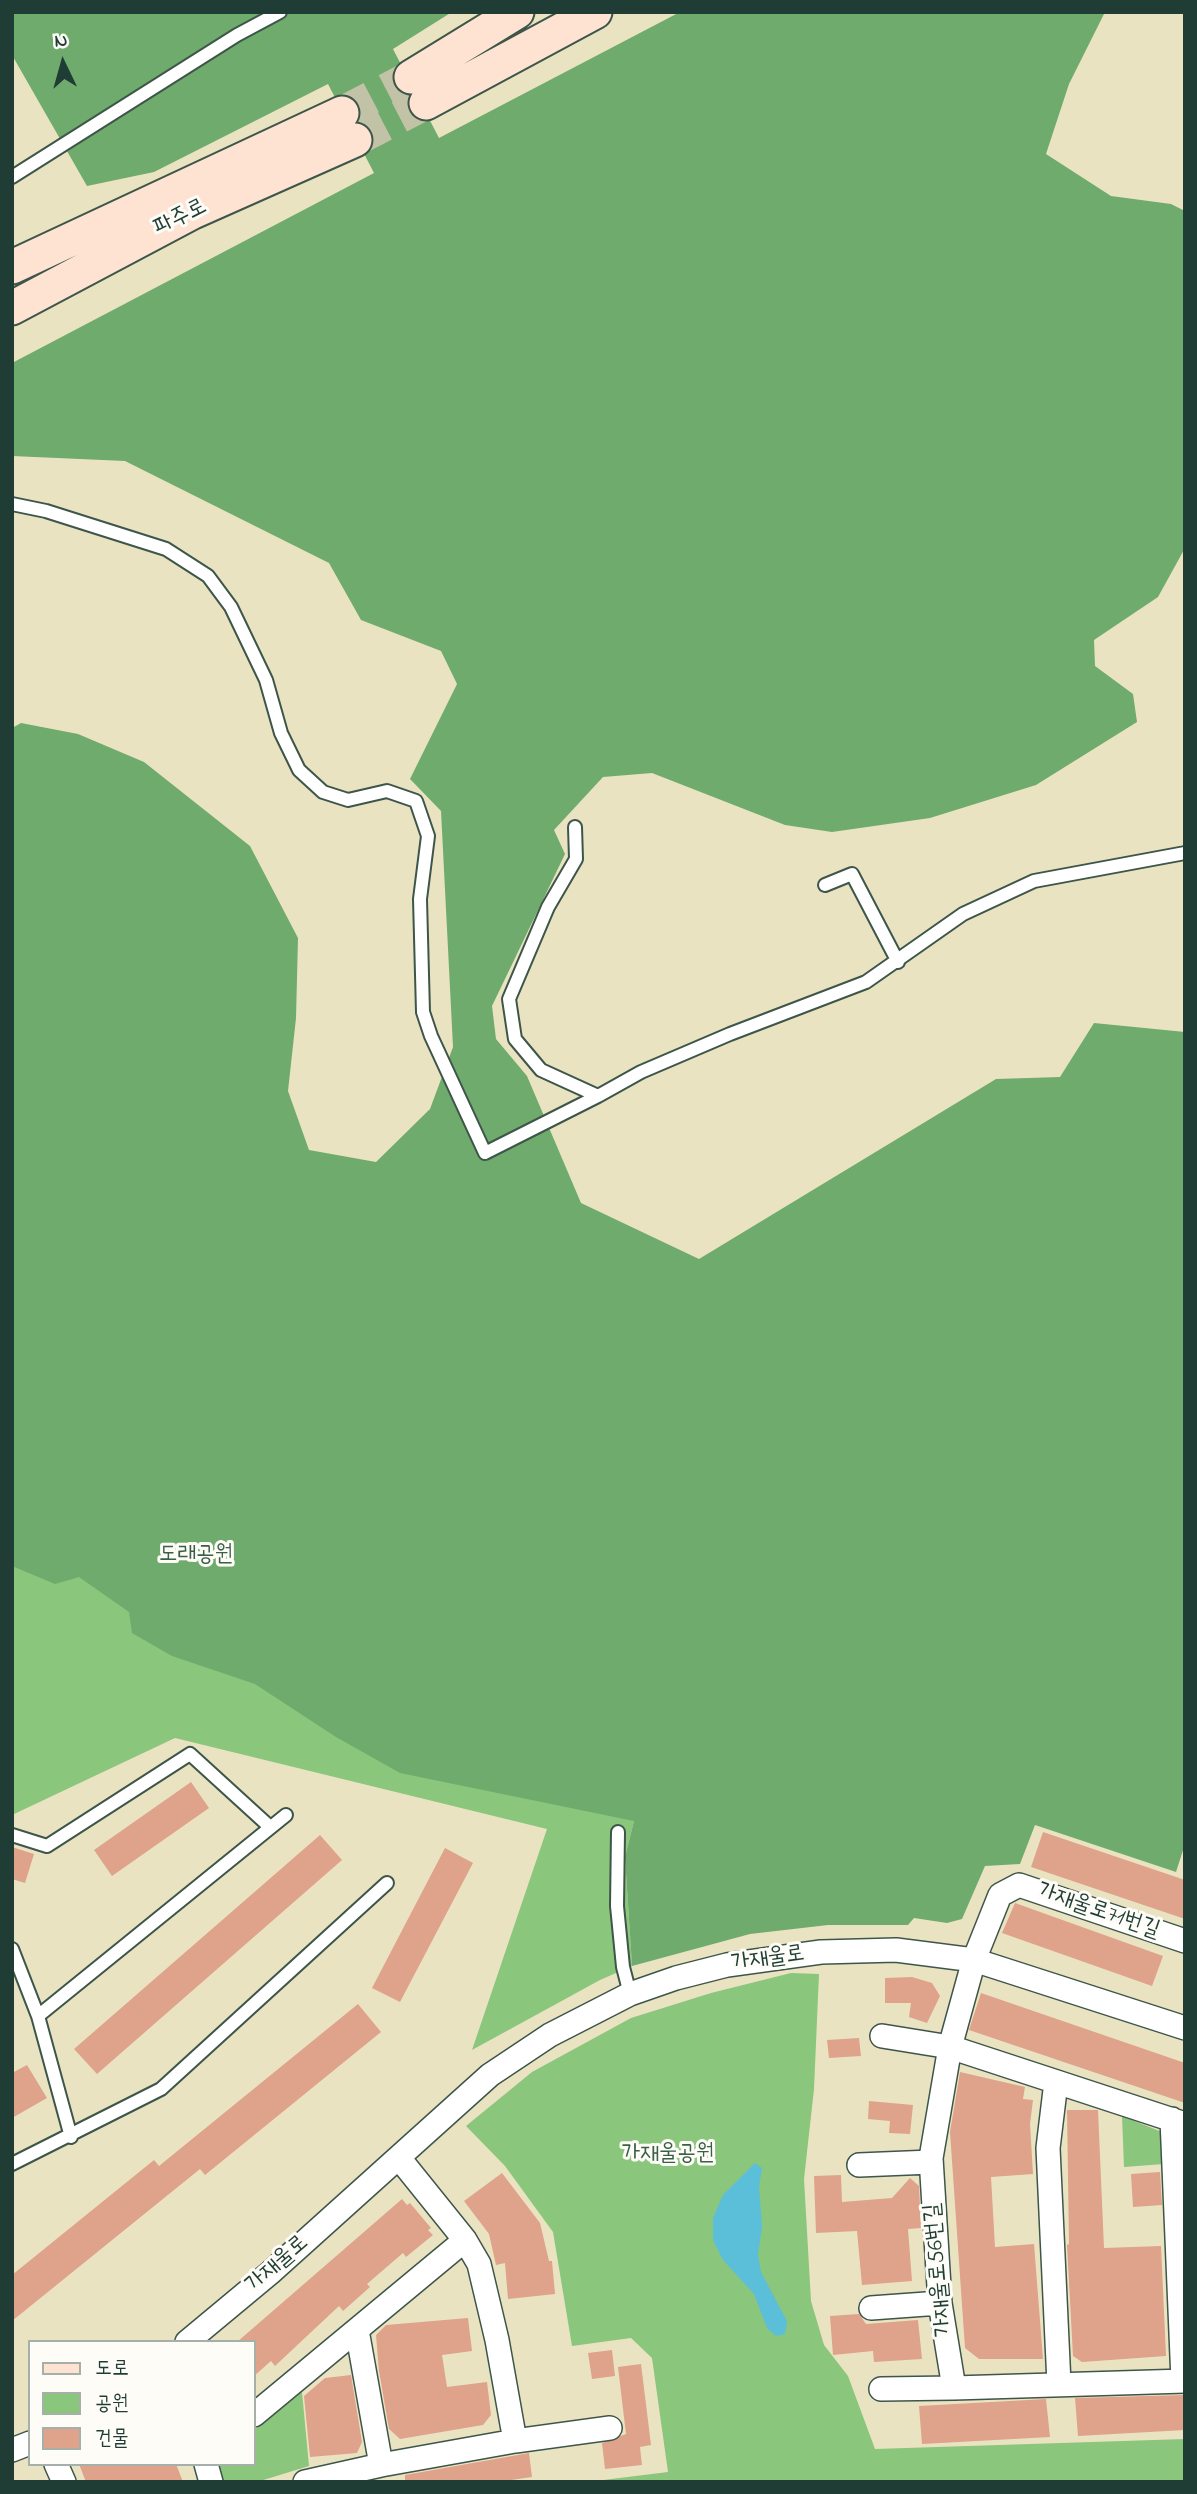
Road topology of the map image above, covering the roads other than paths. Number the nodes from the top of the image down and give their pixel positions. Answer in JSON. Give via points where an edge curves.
{"nodes":[{"id":1,"x":280,"y":12,"type":"edge"},
{"id":2,"x":517,"y":12,"type":"edge"},
{"id":3,"x":595,"y":12,"type":"edge"},
{"id":4,"x":12,"y":177,"type":"edge"},
{"id":5,"x":12,"y":267,"type":"edge"},
{"id":6,"x":12,"y":308,"type":"edge"},
{"id":7,"x":12,"y":504,"type":"edge"},
{"id":8,"x":575,"y":827,"type":"dead end"},
{"id":9,"x":1185,"y":853,"type":"edge"},
{"id":10,"x":825,"y":885,"type":"dead end"},
{"id":11,"x":898,"y":962,"type":"junction"},
{"id":12,"x":598,"y":1096,"type":"junction"},
{"id":13,"x":286,"y":1815,"type":"dead end"},
{"id":14,"x":271,"y":1827,"type":"junction"},
{"id":15,"x":618,"y":1832,"type":"dead end"},
{"id":16,"x":12,"y":1835,"type":"edge"},
{"id":17,"x":387,"y":1883,"type":"dead end"},
{"id":18,"x":1185,"y":1941,"type":"edge"},
{"id":19,"x":12,"y":1949,"type":"edge"},
{"id":20,"x":974,"y":1960,"type":"junction"},
{"id":21,"x":630,"y":1994,"type":"junction"},
{"id":22,"x":38,"y":2016,"type":"junction"},
{"id":23,"x":1185,"y":2028,"type":"edge"},
{"id":24,"x":883,"y":2036,"type":"dead end"},
{"id":25,"x":950,"y":2047,"type":"junction"},
{"id":26,"x":1056,"y":2082,"type":"junction"},
{"id":27,"x":1178,"y":2122,"type":"edge"},
{"id":28,"x":71,"y":2137,"type":"junction"},
{"id":29,"x":399,"y":2158,"type":"junction"},
{"id":30,"x":931,"y":2162,"type":"junction"},
{"id":31,"x":12,"y":2164,"type":"edge"},
{"id":32,"x":859,"y":2165,"type":"dead end"},
{"id":33,"x":1180,"y":2210,"type":"edge"},
{"id":34,"x":465,"y":2240,"type":"junction"},
{"id":35,"x":940,"y":2303,"type":"junction"},
{"id":36,"x":871,"y":2308,"type":"dead end"},
{"id":37,"x":357,"y":2329,"type":"junction"},
{"id":38,"x":189,"y":2340,"type":"edge"},
{"id":39,"x":1184,"y":2381,"type":"edge"},
{"id":40,"x":1059,"y":2384,"type":"junction"},
{"id":41,"x":954,"y":2388,"type":"junction"},
{"id":42,"x":881,"y":2389,"type":"dead end"},
{"id":43,"x":256,"y":2413,"type":"edge"},
{"id":44,"x":610,"y":2428,"type":"dead end"},
{"id":45,"x":515,"y":2441,"type":"junction"},
{"id":46,"x":381,"y":2465,"type":"junction"},
{"id":47,"x":57,"y":2466,"type":"edge"},
{"id":48,"x":64,"y":2482,"type":"edge"},
{"id":49,"x":305,"y":2482,"type":"edge"}],
"edges":[{"from":1,"to":4,"type":"lane"},
{"from":2,"to":3,"type":"main road","via":[[418,90]]},
{"from":5,"to":6,"type":"main road","name":"파주로","via":[[349,126]]},
{"from":7,"to":12,"type":"lane","via":[[166,549],[208,576],[231,607],[266,680],[281,733],[299,770],[323,792],[348,800],[387,791],[415,801],[428,836],[420,899],[424,1012],[485,1153]]},
{"from":8,"to":12,"type":"lane","via":[[576,859],[548,907],[509,999],[515,1039],[541,1070]]},
{"from":9,"to":11,"type":"lane","via":[[1034,881],[963,914]]},
{"from":10,"to":11,"type":"lane","via":[[852,874]]},
{"from":11,"to":12,"type":"lane","via":[[866,982],[730,1034]]},
{"from":13,"to":14,"type":"lane"},
{"from":14,"to":16,"type":"lane","via":[[190,1754],[47,1846]]},
{"from":14,"to":22,"type":"lane"},
{"from":15,"to":21,"type":"lane","via":[[617,1906]]},
{"from":17,"to":28,"type":"lane","via":[[161,2089]]},
{"from":18,"to":20,"type":"street","name":"가재울로71번길","via":[[1019,1885],[1000,1895]]},
{"from":19,"to":22,"type":"lane"},
{"from":20,"to":21,"type":"street","name":"가재울로","via":[[896,1950],[821,1952],[727,1965]]},
{"from":20,"to":23,"type":"street","name":"가재울로"},
{"from":20,"to":25,"type":"street","name":"가재울로56번길"},
{"from":21,"to":29,"type":"street","name":"가재울로","via":[[550,2035],[490,2075]]},
{"from":22,"to":28,"type":"lane"},
{"from":24,"to":25,"type":"street"},
{"from":25,"to":26,"type":"street"},
{"from":25,"to":30,"type":"street","name":"가재울로56번길"},
{"from":26,"to":27,"type":"street"},
{"from":26,"to":40,"type":"street","via":[[1048,2148]]},
{"from":27,"to":33,"type":"street"},
{"from":28,"to":31,"type":"lane"},
{"from":29,"to":34,"type":"street"},
{"from":29,"to":38,"type":"street","name":"가재울로"},
{"from":30,"to":32,"type":"street"},
{"from":30,"to":35,"type":"street","name":"가재울로56번길"},
{"from":33,"to":39,"type":"street"},
{"from":34,"to":37,"type":"street"},
{"from":34,"to":45,"type":"street","via":[[488,2292]]},
{"from":35,"to":36,"type":"street"},
{"from":35,"to":41,"type":"street","name":"가재울로56번길"},
{"from":37,"to":43,"type":"street"},
{"from":37,"to":46,"type":"street"},
{"from":39,"to":40,"type":"street"},
{"from":40,"to":41,"type":"street"},
{"from":41,"to":42,"type":"street"},
{"from":44,"to":45,"type":"street"},
{"from":45,"to":46,"type":"street"},
{"from":46,"to":49,"type":"street"},
{"from":47,"to":48,"type":"street"}]}
